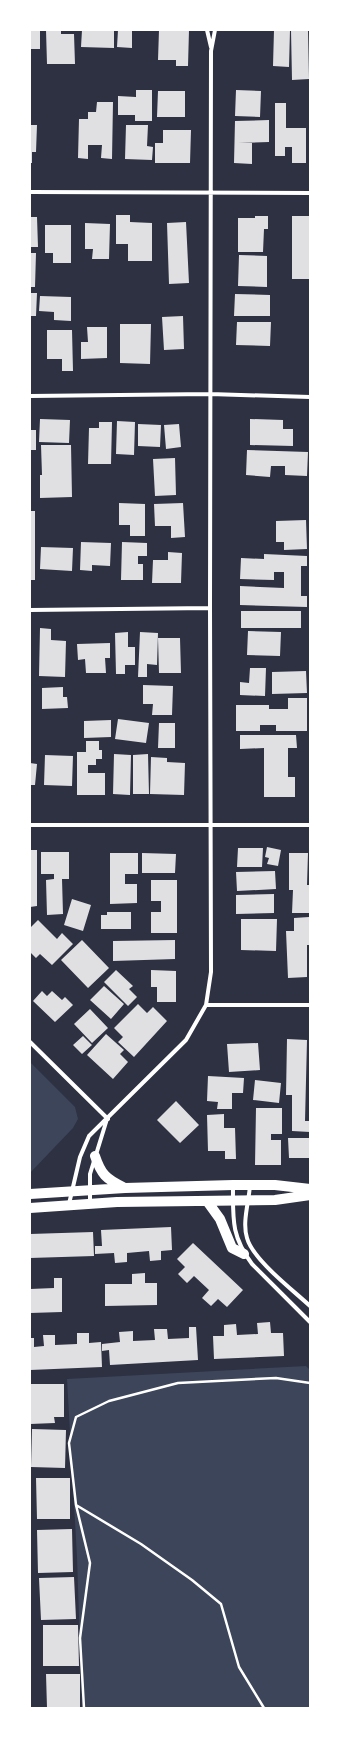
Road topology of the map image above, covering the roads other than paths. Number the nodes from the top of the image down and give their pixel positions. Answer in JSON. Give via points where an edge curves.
{"nodes":[{"id":1,"x":207,"y":30,"type":"edge"},
{"id":2,"x":215,"y":30,"type":"edge"},
{"id":3,"x":211,"y":51,"type":"junction"},
{"id":4,"x":30,"y":192,"type":"edge"},
{"id":5,"x":211,"y":192,"type":"junction"},
{"id":6,"x":310,"y":193,"type":"edge"},
{"id":7,"x":210,"y":394,"type":"junction"},
{"id":8,"x":30,"y":396,"type":"edge"},
{"id":9,"x":310,"y":397,"type":"edge"},
{"id":10,"x":210,"y":608,"type":"junction"},
{"id":11,"x":30,"y":610,"type":"edge"},
{"id":12,"x":30,"y":825,"type":"edge"},
{"id":13,"x":210,"y":825,"type":"junction"},
{"id":14,"x":310,"y":825,"type":"edge"},
{"id":15,"x":206,"y":1005,"type":"junction"},
{"id":16,"x":310,"y":1005,"type":"edge"},
{"id":17,"x":30,"y":1042,"type":"edge"},
{"id":18,"x":108,"y":1119,"type":"junction"},
{"id":19,"x":95,"y":1156,"type":"junction"},
{"id":20,"x":234,"y":1185,"type":"junction"},
{"id":21,"x":250,"y":1185,"type":"junction"},
{"id":22,"x":125,"y":1188,"type":"junction"},
{"id":23,"x":310,"y":1189,"type":"edge"},
{"id":24,"x":89,"y":1190,"type":"junction"},
{"id":25,"x":71,"y":1192,"type":"junction"},
{"id":26,"x":30,"y":1194,"type":"edge"},
{"id":27,"x":310,"y":1195,"type":"edge"},
{"id":28,"x":250,"y":1200,"type":"junction"},
{"id":29,"x":207,"y":1201,"type":"junction"},
{"id":30,"x":233,"y":1201,"type":"junction"},
{"id":31,"x":90,"y":1204,"type":"junction"},
{"id":32,"x":68,"y":1205,"type":"junction"},
{"id":33,"x":30,"y":1208,"type":"edge"},
{"id":34,"x":244,"y":1254,"type":"junction"},
{"id":35,"x":310,"y":1306,"type":"edge"},
{"id":36,"x":310,"y":1322,"type":"edge"}],
"edges":[{"from":1,"to":3,"type":"street"},
{"from":2,"to":3,"type":"street"},
{"from":3,"to":5,"type":"street"},
{"from":4,"to":5,"type":"street"},
{"from":5,"to":6,"type":"street"},
{"from":5,"to":7,"type":"street"},
{"from":7,"to":8,"type":"street"},
{"from":7,"to":9,"type":"street"},
{"from":7,"to":10,"type":"street"},
{"from":10,"to":11,"type":"street"},
{"from":10,"to":13,"type":"street"},
{"from":12,"to":13,"type":"street"},
{"from":13,"to":14,"type":"street"},
{"from":13,"to":15,"type":"street","via":[[211,972]]},
{"from":15,"to":16,"type":"street"},
{"from":15,"to":18,"type":"street","via":[[186,1040]]},
{"from":17,"to":18,"type":"street"},
{"from":18,"to":19,"type":"street"},
{"from":18,"to":25,"type":"street","via":[[89,1136],[80,1157]]},
{"from":19,"to":22,"type":"main road","via":[[105,1176]]},
{"from":19,"to":24,"type":"street"},
{"from":20,"to":21,"type":"main road"},
{"from":20,"to":22,"type":"main road"},
{"from":20,"to":30,"type":"street"},
{"from":21,"to":23,"type":"main road"},
{"from":21,"to":28,"type":"street"},
{"from":22,"to":24,"type":"main road"},
{"from":24,"to":25,"type":"main road"},
{"from":24,"to":31,"type":"street"},
{"from":25,"to":26,"type":"main road"},
{"from":25,"to":32,"type":"street"},
{"from":27,"to":28,"type":"main road","via":[[275,1200]]},
{"from":28,"to":30,"type":"main road"},
{"from":28,"to":35,"type":"street","via":[[247,1238],[252,1249]]},
{"from":29,"to":30,"type":"main road"},
{"from":29,"to":31,"type":"main road"},
{"from":29,"to":34,"type":"main road","via":[[218,1215],[232,1248]]},
{"from":30,"to":34,"type":"street","via":[[234,1229]]},
{"from":31,"to":32,"type":"main road"},
{"from":32,"to":33,"type":"main road"},
{"from":34,"to":36,"type":"street"}]}
